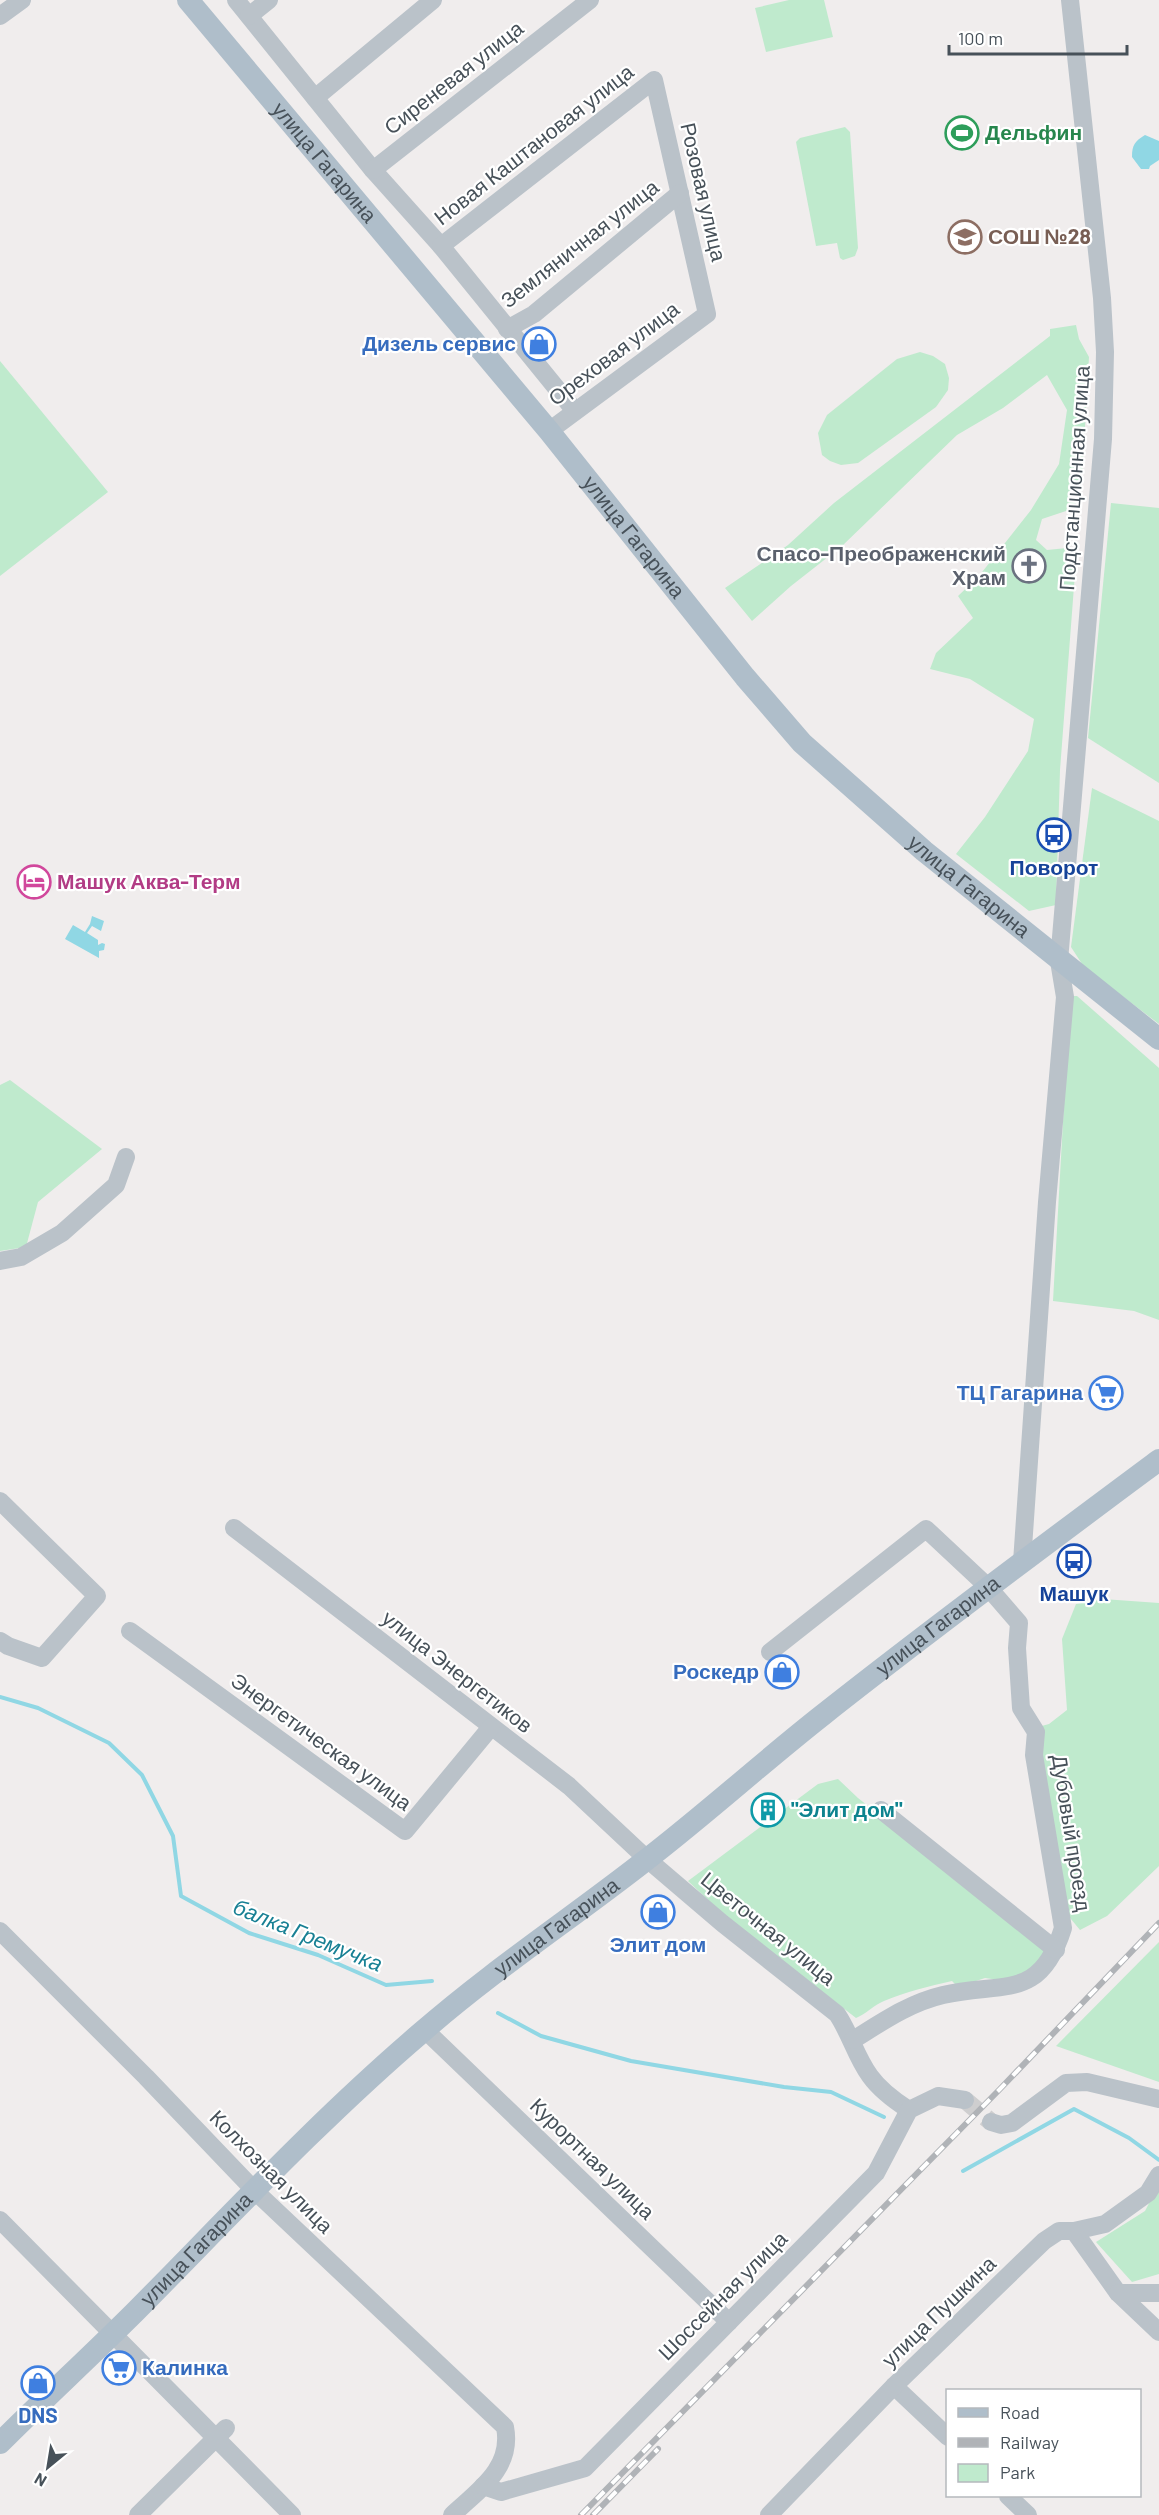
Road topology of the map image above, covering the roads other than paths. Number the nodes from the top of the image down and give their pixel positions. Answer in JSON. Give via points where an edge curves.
{"nodes":[{"id":1,"x":22,"y":0,"type":"edge"},
{"id":2,"x":188,"y":0,"type":"edge"},
{"id":3,"x":236,"y":0,"type":"edge"},
{"id":4,"x":269,"y":0,"type":"edge"},
{"id":5,"x":433,"y":0,"type":"edge"},
{"id":6,"x":590,"y":0,"type":"edge"},
{"id":7,"x":1070,"y":0,"type":"edge"},
{"id":8,"x":0,"y":16,"type":"edge"},
{"id":9,"x":249,"y":16,"type":"junction"},
{"id":10,"x":654,"y":80,"type":"joint"},
{"id":11,"x":315,"y":98,"type":"junction"},
{"id":12,"x":373,"y":170,"type":"junction"},
{"id":13,"x":680,"y":193,"type":"junction"},
{"id":14,"x":441,"y":246,"type":"junction"},
{"id":15,"x":707,"y":314,"type":"joint"},
{"id":16,"x":507,"y":329,"type":"junction"},
{"id":17,"x":575,"y":411,"type":"junction"},
{"id":18,"x":549,"y":431,"type":"junction"},
{"id":19,"x":1059,"y":961,"type":"junction"},
{"id":20,"x":1132,"y":1019,"type":"junction"},
{"id":21,"x":1159,"y":1039,"type":"edge"},
{"id":22,"x":1159,"y":1046,"type":"edge"},
{"id":23,"x":126,"y":1157,"type":"dead end"},
{"id":24,"x":0,"y":1261,"type":"edge"},
{"id":25,"x":1159,"y":1460,"type":"edge"},
{"id":26,"x":0,"y":1502,"type":"edge"},
{"id":27,"x":234,"y":1528,"type":"dead end"},
{"id":28,"x":1022,"y":1562,"type":"junction"},
{"id":29,"x":987,"y":1586,"type":"junction"},
{"id":30,"x":130,"y":1631,"type":"dead end"},
{"id":31,"x":0,"y":1641,"type":"edge"},
{"id":32,"x":770,"y":1652,"type":"dead end"},
{"id":33,"x":491,"y":1727,"type":"junction"},
{"id":34,"x":881,"y":1810,"type":"dead end"},
{"id":35,"x":647,"y":1859,"type":"junction"},
{"id":36,"x":0,"y":1931,"type":"edge"},
{"id":37,"x":1056,"y":1950,"type":"junction"},
{"id":38,"x":424,"y":2029,"type":"junction"},
{"id":39,"x":853,"y":2040,"type":"junction"},
{"id":40,"x":1159,"y":2099,"type":"edge"},
{"id":41,"x":965,"y":2100,"type":"tunnel mouth"},
{"id":42,"x":909,"y":2110,"type":"junction"},
{"id":43,"x":992,"y":2122,"type":"dead end"},
{"id":44,"x":1159,"y":2175,"type":"edge"},
{"id":45,"x":255,"y":2191,"type":"junction"},
{"id":46,"x":0,"y":2220,"type":"edge"},
{"id":47,"x":1074,"y":2231,"type":"junction"},
{"id":48,"x":1118,"y":2293,"type":"junction"},
{"id":49,"x":1159,"y":2293,"type":"edge"},
{"id":50,"x":729,"y":2322,"type":"junction"},
{"id":51,"x":1159,"y":2332,"type":"edge"},
{"id":52,"x":114,"y":2333,"type":"junction"},
{"id":53,"x":894,"y":2386,"type":"junction"},
{"id":54,"x":221,"y":2433,"type":"junction"},
{"id":55,"x":946,"y":2435,"type":"edge"},
{"id":56,"x":0,"y":2443,"type":"edge"},
{"id":57,"x":483,"y":2486,"type":"junction"},
{"id":58,"x":1009,"y":2497,"type":"edge"},
{"id":59,"x":138,"y":2515,"type":"edge"},
{"id":60,"x":292,"y":2515,"type":"edge"},
{"id":61,"x":452,"y":2515,"type":"edge"},
{"id":62,"x":769,"y":2515,"type":"edge"},
{"id":63,"x":1028,"y":2515,"type":"edge"}],
"edges":[{"from":1,"to":8,"type":"street"},
{"from":2,"to":18,"type":"main road","name":"улица Гагарина"},
{"from":3,"to":9,"type":"street"},
{"from":4,"to":9,"type":"street"},
{"from":5,"to":11,"type":"street"},
{"from":6,"to":12,"type":"street","name":"Сиреневая улица"},
{"from":7,"to":19,"type":"street","name":"Подстанционная улица","via":[[1106,352],[1103,439]]},
{"from":9,"to":11,"type":"street"},
{"from":10,"to":13,"type":"street","name":"Розовая улица"},
{"from":10,"to":14,"type":"street","name":"Новая Каштановая улица"},
{"from":11,"to":12,"type":"street"},
{"from":12,"to":14,"type":"street"},
{"from":13,"to":15,"type":"street","name":"Розовая улица"},
{"from":13,"to":16,"type":"street","name":"Земляничная улица","via":[[534,314]]},
{"from":14,"to":16,"type":"street"},
{"from":15,"to":17,"type":"street","name":"Ореховая улица"},
{"from":16,"to":17,"type":"street"},
{"from":17,"to":18,"type":"street","name":"Ореховая улица"},
{"from":18,"to":19,"type":"main road","name":"улица Гагарина","via":[[802,743],[924,851]]},
{"from":19,"to":20,"type":"main road","name":"улица Гагарина"},
{"from":19,"to":28,"type":"street","name":"Подстанционная улица","via":[[1065,997]]},
{"from":20,"to":21,"type":"main road"},
{"from":20,"to":22,"type":"main road"},
{"from":23,"to":24,"type":"street","via":[[116,1185],[62,1233],[21,1257]]},
{"from":25,"to":28,"type":"main road","name":"улица Гагарина"},
{"from":26,"to":31,"type":"street","via":[[97,1596],[42,1658]]},
{"from":27,"to":33,"type":"street","name":"улица Энергетиков"},
{"from":28,"to":29,"type":"main road","name":"улица Гагарина"},
{"from":29,"to":32,"type":"street","name":"Дубовый проезд","via":[[926,1529]]},
{"from":29,"to":35,"type":"main road","name":"улица Гагарина"},
{"from":29,"to":37,"type":"street","name":"Дубовый проезд","via":[[1018,1623],[1021,1708],[1036,1732],[1034,1755],[1063,1928]]},
{"from":30,"to":33,"type":"street","name":"Энергетическая улица","via":[[405,1831]]},
{"from":33,"to":35,"type":"street","name":"улица Энергетиков","via":[[569,1786]]},
{"from":34,"to":37,"type":"street"},
{"from":35,"to":38,"type":"main road","name":"улица Гагарина"},
{"from":35,"to":39,"type":"street","name":"Цветочная улица","via":[[837,2013]]},
{"from":36,"to":45,"type":"street","name":"Колхозная улица"},
{"from":37,"to":39,"type":"street","via":[[1028,1982],[943,1995],[906,2007]]},
{"from":38,"to":45,"type":"main road","name":"улица Гагарина"},
{"from":38,"to":50,"type":"street","name":"Курортная улица"},
{"from":39,"to":42,"type":"street","name":"Цветочная улица","via":[[870,2076]]},
{"from":40,"to":43,"type":"street","via":[[1087,2082],[1066,2083],[1012,2122]]},
{"from":41,"to":42,"type":"street","via":[[938,2096]]},
{"from":42,"to":50,"type":"street","name":"Шоссейная улица","via":[[876,2173]]},
{"from":44,"to":47,"type":"street","name":"улица Пушкина","via":[[1148,2193],[1105,2224]]},
{"from":45,"to":52,"type":"main road","name":"улица Гагарина"},
{"from":45,"to":57,"type":"street","name":"Колхозная улица","via":[[505,2427],[508,2442],[504,2457]]},
{"from":46,"to":52,"type":"street"},
{"from":47,"to":48,"type":"street"},
{"from":47,"to":53,"type":"street","name":"улица Пушкина","via":[[1059,2231],[1044,2241]]},
{"from":48,"to":49,"type":"street"},
{"from":48,"to":51,"type":"street"},
{"from":50,"to":57,"type":"street","name":"Шоссейная улица","via":[[585,2468],[501,2492]]},
{"from":52,"to":54,"type":"street"},
{"from":52,"to":56,"type":"main road","name":"улица Гагарина"},
{"from":53,"to":55,"type":"street"},
{"from":53,"to":62,"type":"street","name":"улица Пушкина"},
{"from":54,"to":59,"type":"street"},
{"from":54,"to":60,"type":"street"},
{"from":57,"to":61,"type":"street"},
{"from":58,"to":63,"type":"street"}]}
